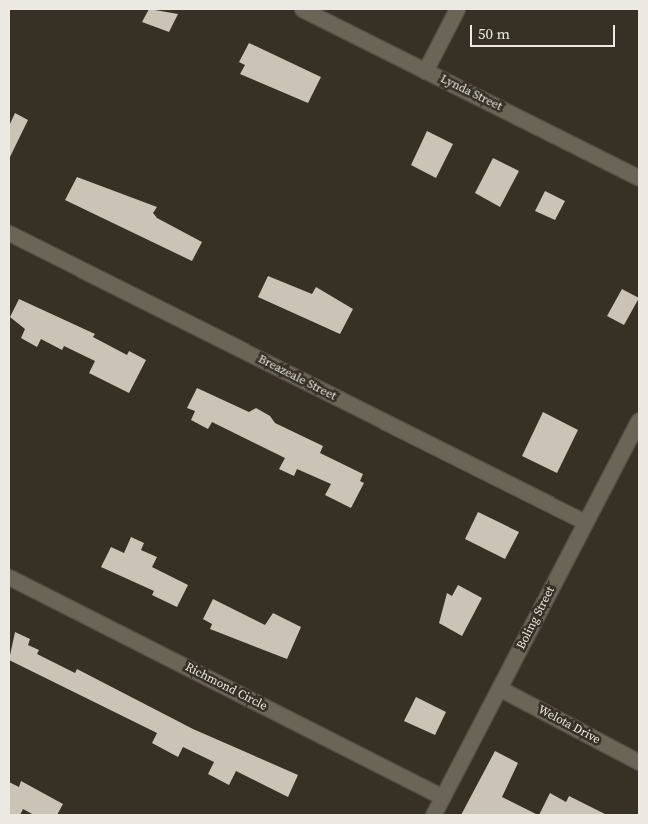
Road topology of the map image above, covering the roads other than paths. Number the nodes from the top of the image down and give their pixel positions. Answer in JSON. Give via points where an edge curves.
{"nodes":[{"id":1,"x":302,"y":9,"type":"edge"},
{"id":2,"x":457,"y":9,"type":"edge"},
{"id":3,"x":425,"y":71,"type":"junction"},
{"id":4,"x":639,"y":178,"type":"edge"},
{"id":5,"x":9,"y":233,"type":"edge"},
{"id":6,"x":639,"y":420,"type":"edge"},
{"id":7,"x":585,"y":522,"type":"junction"},
{"id":8,"x":9,"y":577,"type":"edge"},
{"id":9,"x":499,"y":688,"type":"junction"},
{"id":10,"x":639,"y":762,"type":"edge"},
{"id":11,"x":442,"y":797,"type":"junction"},
{"id":12,"x":433,"y":815,"type":"edge"}],
"edges":[{"from":1,"to":3,"type":"street","name":"Lynda Street"},
{"from":2,"to":3,"type":"street"},
{"from":3,"to":4,"type":"street","name":"Lynda Street"},
{"from":5,"to":7,"type":"street","name":"Breazeale Street"},
{"from":6,"to":7,"type":"street","name":"Boling Street"},
{"from":7,"to":9,"type":"street","name":"Boling Street"},
{"from":8,"to":11,"type":"street","name":"Richmond Circle"},
{"from":9,"to":10,"type":"street","name":"Welota Drive"},
{"from":9,"to":11,"type":"street","name":"Boling Street"},
{"from":11,"to":12,"type":"street","name":"Boling Street"}]}
